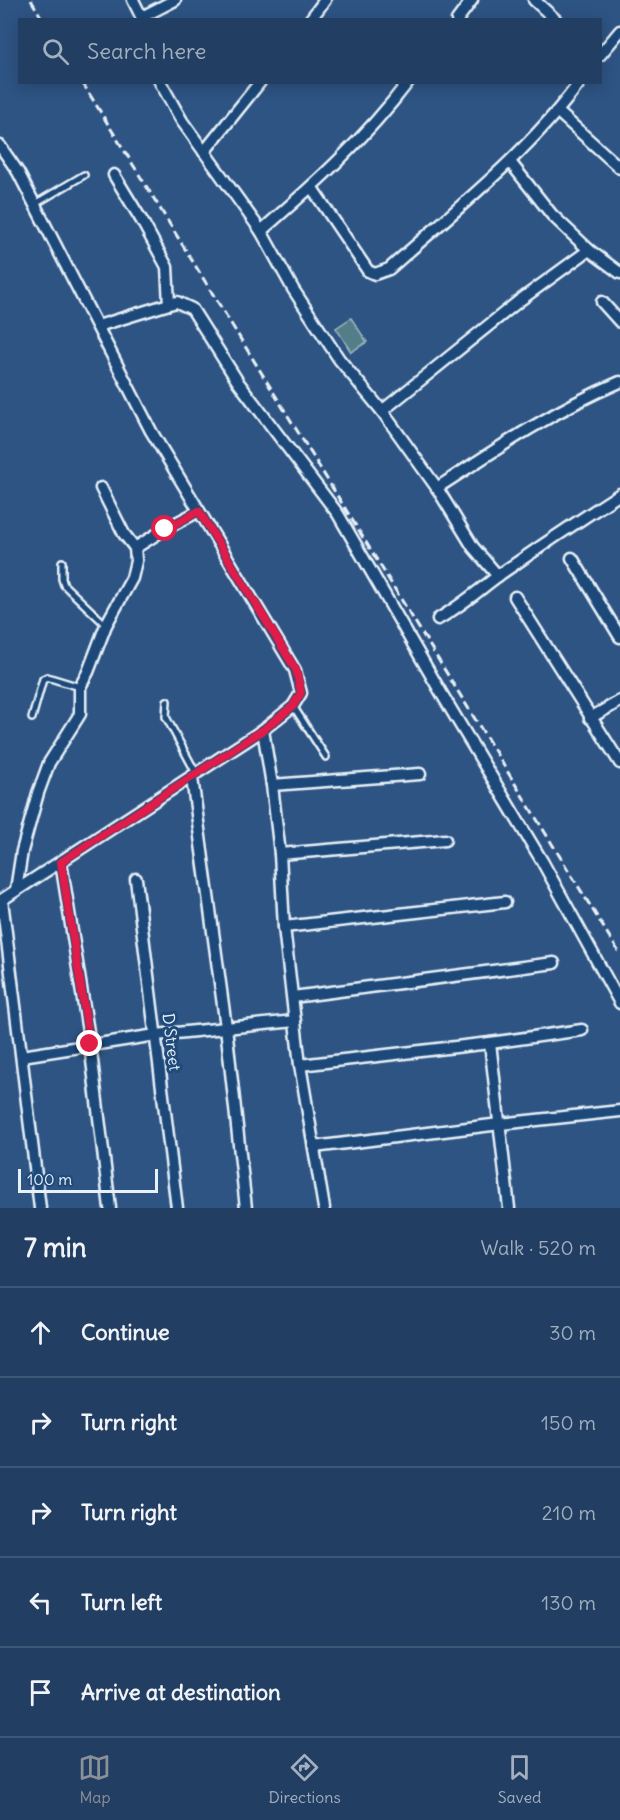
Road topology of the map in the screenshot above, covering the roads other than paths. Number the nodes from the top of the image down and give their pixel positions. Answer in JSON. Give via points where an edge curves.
{"nodes":[{"id":1,"x":133,"y":0,"type":"edge"},
{"id":2,"x":175,"y":0,"type":"edge"},
{"id":3,"x":472,"y":0,"type":"edge"},
{"id":4,"x":534,"y":0,"type":"edge"},
{"id":5,"x":320,"y":2,"type":"edge"},
{"id":6,"x":142,"y":18,"type":"edge"},
{"id":7,"x":311,"y":18,"type":"edge"},
{"id":8,"x":458,"y":18,"type":"edge"},
{"id":9,"x":554,"y":18,"type":"edge"},
{"id":10,"x":620,"y":31,"type":"edge"},
{"id":11,"x":602,"y":53,"type":"edge"},
{"id":12,"x":161,"y":84,"type":"edge"},
{"id":13,"x":258,"y":84,"type":"edge"},
{"id":14,"x":406,"y":84,"type":"edge"},
{"id":15,"x":579,"y":84,"type":"edge"},
{"id":16,"x":558,"y":112,"type":"junction"},
{"id":17,"x":0,"y":146,"type":"edge"},
{"id":18,"x":204,"y":152,"type":"junction"},
{"id":19,"x":510,"y":162,"type":"junction"},
{"id":20,"x":619,"y":167,"type":"edge"},
{"id":21,"x":84,"y":175,"type":"dead end"},
{"id":22,"x":114,"y":175,"type":"dead end"},
{"id":23,"x":312,"y":188,"type":"junction"},
{"id":24,"x":33,"y":205,"type":"junction"},
{"id":25,"x":261,"y":231,"type":"junction"},
{"id":26,"x":589,"y":250,"type":"junction"},
{"id":27,"x":620,"y":273,"type":"edge"},
{"id":28,"x":602,"y":302,"type":"dead end"},
{"id":29,"x":169,"y":304,"type":"junction"},
{"id":30,"x":620,"y":322,"type":"edge"},
{"id":31,"x":99,"y":326,"type":"junction"},
{"id":32,"x":620,"y":382,"type":"edge"},
{"id":33,"x":382,"y":411,"type":"junction"},
{"id":34,"x":101,"y":488,"type":"dead end"},
{"id":35,"x":437,"y":488,"type":"junction"},
{"id":36,"x":620,"y":494,"type":"edge"},
{"id":37,"x":199,"y":511,"type":"junction"},
{"id":38,"x":135,"y":548,"type":"junction"},
{"id":39,"x":572,"y":558,"type":"dead end"},
{"id":40,"x":62,"y":562,"type":"dead end"},
{"id":41,"x":498,"y":576,"type":"junction"},
{"id":42,"x":515,"y":597,"type":"dead end"},
{"id":43,"x":438,"y":619,"type":"dead end"},
{"id":44,"x":106,"y":625,"type":"junction"},
{"id":45,"x":620,"y":637,"type":"edge"},
{"id":46,"x":80,"y":687,"type":"junction"},
{"id":47,"x":620,"y":700,"type":"edge"},
{"id":48,"x":167,"y":701,"type":"dead end"},
{"id":49,"x":293,"y":706,"type":"junction"},
{"id":50,"x":590,"y":717,"type":"junction"},
{"id":51,"x":32,"y":718,"type":"dead end"},
{"id":52,"x":263,"y":730,"type":"junction"},
{"id":53,"x":326,"y":757,"type":"dead end"},
{"id":54,"x":620,"y":763,"type":"edge"},
{"id":55,"x":420,"y":774,"type":"dead end"},
{"id":56,"x":194,"y":776,"type":"junction"},
{"id":57,"x":272,"y":785,"type":"junction"},
{"id":58,"x":445,"y":840,"type":"dead end"},
{"id":59,"x":280,"y":854,"type":"junction"},
{"id":60,"x":61,"y":862,"type":"junction"},
{"id":61,"x":136,"y":879,"type":"dead end"},
{"id":62,"x":16,"y":890,"type":"junction"},
{"id":63,"x":1,"y":901,"type":"edge"},
{"id":64,"x":505,"y":902,"type":"dead end"},
{"id":65,"x":284,"y":927,"type":"junction"},
{"id":66,"x":554,"y":963,"type":"dead end"},
{"id":67,"x":293,"y":997,"type":"junction"},
{"id":68,"x":620,"y":1003,"type":"edge"},
{"id":69,"x":295,"y":1021,"type":"junction"},
{"id":70,"x":226,"y":1027,"type":"junction"},
{"id":71,"x":582,"y":1030,"type":"dead end"},
{"id":72,"x":156,"y":1035,"type":"junction"},
{"id":73,"x":490,"y":1043,"type":"junction"},
{"id":74,"x":90,"y":1044,"type":"junction"},
{"id":75,"x":22,"y":1056,"type":"junction"},
{"id":76,"x":300,"y":1065,"type":"junction"},
{"id":77,"x":620,"y":1111,"type":"edge"},
{"id":78,"x":500,"y":1124,"type":"junction"},
{"id":79,"x":314,"y":1148,"type":"junction"},
{"id":80,"x":40,"y":1208,"type":"edge"},
{"id":81,"x":110,"y":1208,"type":"edge"},
{"id":82,"x":177,"y":1208,"type":"edge"},
{"id":83,"x":246,"y":1208,"type":"edge"},
{"id":84,"x":324,"y":1208,"type":"edge"},
{"id":85,"x":509,"y":1208,"type":"edge"}],
"edges":[{"from":1,"to":6,"type":"street"},
{"from":2,"to":6,"type":"street"},
{"from":3,"to":8,"type":"street"},
{"from":4,"to":9,"type":"street"},
{"from":5,"to":7,"type":"street"},
{"from":10,"to":11,"type":"street"},
{"from":12,"to":18,"type":"street"},
{"from":13,"to":18,"type":"street"},
{"from":14,"to":23,"type":"street","via":[[384,114]]},
{"from":15,"to":16,"type":"street"},
{"from":16,"to":19,"type":"street"},
{"from":16,"to":20,"type":"street"},
{"from":17,"to":24,"type":"street","via":[[18,172]]},
{"from":18,"to":25,"type":"street"},
{"from":19,"to":23,"type":"street","via":[[389,269],[375,274],[368,271]]},
{"from":19,"to":26,"type":"street","via":[[546,209]]},
{"from":21,"to":24,"type":"lane"},
{"from":22,"to":29,"type":"street","via":[[167,267]]},
{"from":23,"to":25,"type":"street"},
{"from":24,"to":31,"type":"street"},
{"from":25,"to":33,"type":"street","via":[[339,359]]},
{"from":26,"to":27,"type":"street"},
{"from":26,"to":33,"type":"street"},
{"from":28,"to":30,"type":"street"},
{"from":29,"to":31,"type":"street"},
{"from":29,"to":68,"type":"street","via":[[177,302],[192,309],[238,382],[338,514],[548,871]]},
{"from":31,"to":37,"type":"street","via":[[151,430]]},
{"from":32,"to":35,"type":"street","via":[[513,437]]},
{"from":33,"to":35,"type":"street"},
{"from":34,"to":38,"type":"street"},
{"from":35,"to":41,"type":"street","via":[[473,547]]},
{"from":36,"to":41,"type":"street"},
{"from":37,"to":38,"type":"street"},
{"from":37,"to":49,"type":"street","via":[[296,670],[301,693]]},
{"from":38,"to":44,"type":"street","via":[[132,578]]},
{"from":39,"to":45,"type":"street"},
{"from":40,"to":44,"type":"lane","via":[[64,585]]},
{"from":41,"to":43,"type":"street"},
{"from":42,"to":50,"type":"street"},
{"from":44,"to":46,"type":"street"},
{"from":46,"to":51,"type":"lane","via":[[43,679]]},
{"from":46,"to":62,"type":"street","via":[[80,714],[49,763],[38,793]]},
{"from":47,"to":50,"type":"street"},
{"from":48,"to":56,"type":"lane","via":[[165,717]]},
{"from":49,"to":52,"type":"street"},
{"from":49,"to":53,"type":"lane"},
{"from":50,"to":54,"type":"street"},
{"from":52,"to":56,"type":"street"},
{"from":52,"to":57,"type":"street"},
{"from":55,"to":57,"type":"street"},
{"from":56,"to":60,"type":"street"},
{"from":56,"to":70,"type":"street"},
{"from":57,"to":59,"type":"street"},
{"from":58,"to":59,"type":"street"},
{"from":59,"to":65,"type":"street"},
{"from":60,"to":62,"type":"street"},
{"from":60,"to":74,"type":"street"},
{"from":61,"to":72,"type":"street","name":"D Street"},
{"from":62,"to":63,"type":"street"},
{"from":63,"to":75,"type":"street"},
{"from":64,"to":65,"type":"street"},
{"from":65,"to":67,"type":"street"},
{"from":66,"to":67,"type":"street"},
{"from":67,"to":69,"type":"street"},
{"from":69,"to":70,"type":"street"},
{"from":69,"to":76,"type":"street"},
{"from":70,"to":72,"type":"street"},
{"from":70,"to":83,"type":"street"},
{"from":71,"to":73,"type":"street"},
{"from":72,"to":74,"type":"street"},
{"from":72,"to":82,"type":"street","name":"D Street"},
{"from":73,"to":76,"type":"street"},
{"from":73,"to":78,"type":"street"},
{"from":74,"to":75,"type":"street"},
{"from":74,"to":81,"type":"street"},
{"from":75,"to":80,"type":"street"},
{"from":76,"to":79,"type":"street"},
{"from":77,"to":78,"type":"street"},
{"from":78,"to":79,"type":"street"},
{"from":78,"to":85,"type":"street"},
{"from":79,"to":84,"type":"street"}]}
